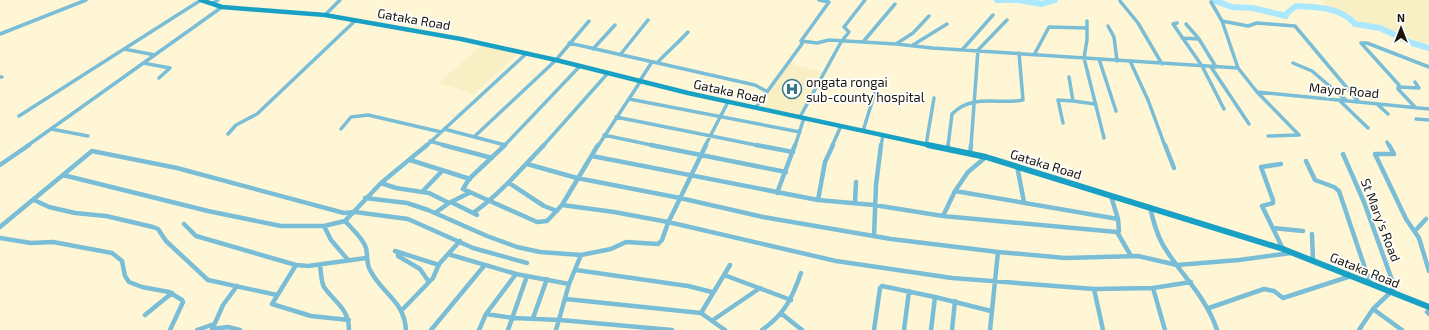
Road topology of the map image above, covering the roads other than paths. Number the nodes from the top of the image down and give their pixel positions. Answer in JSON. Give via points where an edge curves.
{"nodes":[{"id":1,"x":86,"y":0,"type":"edge"},
{"id":2,"x":201,"y":0,"type":"edge"},
{"id":3,"x":340,"y":0,"type":"edge"},
{"id":4,"x":819,"y":0,"type":"edge"},
{"id":5,"x":865,"y":0,"type":"edge"},
{"id":6,"x":1120,"y":0,"type":"edge"},
{"id":7,"x":216,"y":2,"type":"edge"},
{"id":8,"x":1211,"y":2,"type":"dead end"},
{"id":9,"x":896,"y":4,"type":"dead end"},
{"id":10,"x":222,"y":6,"type":"junction"},
{"id":11,"x":325,"y":15,"type":"junction"},
{"id":12,"x":993,"y":15,"type":"dead end"},
{"id":13,"x":929,"y":16,"type":"dead end"},
{"id":14,"x":356,"y":20,"type":"junction"},
{"id":15,"x":648,"y":20,"type":"dead end"},
{"id":16,"x":1007,"y":20,"type":"dead end"},
{"id":17,"x":589,"y":21,"type":"dead end"},
{"id":18,"x":1087,"y":21,"type":"dead end"},
{"id":19,"x":1222,"y":21,"type":"junction"},
{"id":20,"x":1177,"y":23,"type":"dead end"},
{"id":21,"x":947,"y":24,"type":"dead end"},
{"id":22,"x":1186,"y":24,"type":"dead end"},
{"id":23,"x":615,"y":25,"type":"dead end"},
{"id":24,"x":1108,"y":26,"type":"dead end"},
{"id":25,"x":1086,"y":28,"type":"junction"},
{"id":26,"x":688,"y":32,"type":"dead end"},
{"id":27,"x":0,"y":34,"type":"edge"},
{"id":28,"x":1182,"y":38,"type":"junction"},
{"id":29,"x":1199,"y":39,"type":"junction"},
{"id":30,"x":801,"y":41,"type":"junction"},
{"id":31,"x":842,"y":42,"type":"junction"},
{"id":32,"x":863,"y":42,"type":"junction"},
{"id":33,"x":569,"y":43,"type":"junction"},
{"id":34,"x":896,"y":44,"type":"junction"},
{"id":35,"x":913,"y":45,"type":"junction"},
{"id":36,"x":124,"y":49,"type":"junction"},
{"id":37,"x":593,"y":49,"type":"junction"},
{"id":38,"x":962,"y":50,"type":"junction"},
{"id":39,"x":978,"y":50,"type":"junction"},
{"id":40,"x":526,"y":53,"type":"junction"},
{"id":41,"x":1019,"y":54,"type":"junction"},
{"id":42,"x":155,"y":55,"type":"junction"},
{"id":43,"x":620,"y":55,"type":"junction"},
{"id":44,"x":1034,"y":55,"type":"junction"},
{"id":45,"x":1084,"y":58,"type":"junction"},
{"id":46,"x":1099,"y":59,"type":"junction"},
{"id":47,"x":556,"y":60,"type":"junction"},
{"id":48,"x":1117,"y":61,"type":"junction"},
{"id":49,"x":1130,"y":61,"type":"junction"},
{"id":50,"x":652,"y":62,"type":"junction"},
{"id":51,"x":143,"y":63,"type":"junction"},
{"id":52,"x":657,"y":63,"type":"junction"},
{"id":53,"x":1293,"y":63,"type":"dead end"},
{"id":54,"x":1162,"y":64,"type":"junction"},
{"id":55,"x":580,"y":66,"type":"junction"},
{"id":56,"x":1202,"y":66,"type":"junction"},
{"id":57,"x":1211,"y":67,"type":"junction"},
{"id":58,"x":1216,"y":67,"type":"junction"},
{"id":59,"x":1429,"y":67,"type":"edge"},
{"id":60,"x":1238,"y":68,"type":"junction"},
{"id":61,"x":608,"y":73,"type":"junction"},
{"id":62,"x":1068,"y":77,"type":"dead end"},
{"id":63,"x":159,"y":78,"type":"dead end"},
{"id":64,"x":640,"y":82,"type":"junction"},
{"id":65,"x":1414,"y":82,"type":"dead end"},
{"id":66,"x":1398,"y":87,"type":"junction"},
{"id":67,"x":876,"y":89,"type":"dead end"},
{"id":68,"x":1349,"y":90,"type":"junction"},
{"id":69,"x":766,"y":91,"type":"junction"},
{"id":70,"x":1257,"y":92,"type":"junction"},
{"id":71,"x":1373,"y":92,"type":"dead end"},
{"id":72,"x":813,"y":95,"type":"junction"},
{"id":73,"x":628,"y":98,"type":"junction"},
{"id":74,"x":934,"y":98,"type":"dead end"},
{"id":75,"x":1339,"y":100,"type":"junction"},
{"id":76,"x":1347,"y":100,"type":"junction"},
{"id":77,"x":840,"y":101,"type":"dead end"},
{"id":78,"x":1073,"y":101,"type":"junction"},
{"id":79,"x":1358,"y":101,"type":"junction"},
{"id":80,"x":728,"y":102,"type":"junction"},
{"id":81,"x":974,"y":102,"type":"junction"},
{"id":82,"x":1377,"y":103,"type":"junction"},
{"id":83,"x":1095,"y":104,"type":"junction"},
{"id":84,"x":756,"y":107,"type":"junction"},
{"id":85,"x":1415,"y":107,"type":"junction"},
{"id":86,"x":1224,"y":109,"type":"dead end"},
{"id":87,"x":1429,"y":109,"type":"edge"},
{"id":88,"x":1116,"y":111,"type":"dead end"},
{"id":89,"x":1388,"y":114,"type":"dead end"},
{"id":90,"x":19,"y":116,"type":"dead end"},
{"id":91,"x":720,"y":116,"type":"junction"},
{"id":92,"x":616,"y":117,"type":"junction"},
{"id":93,"x":802,"y":118,"type":"junction"},
{"id":94,"x":1416,"y":119,"type":"dead end"},
{"id":95,"x":1429,"y":120,"type":"edge"},
{"id":96,"x":1063,"y":123,"type":"dead end"},
{"id":97,"x":1249,"y":124,"type":"dead end"},
{"id":98,"x":841,"y":126,"type":"junction"},
{"id":99,"x":51,"y":128,"type":"junction"},
{"id":100,"x":1368,"y":128,"type":"dead end"},
{"id":101,"x":341,"y":129,"type":"dead end"},
{"id":102,"x":442,"y":130,"type":"junction"},
{"id":103,"x":863,"y":131,"type":"junction"},
{"id":104,"x":800,"y":132,"type":"junction"},
{"id":105,"x":228,"y":134,"type":"dead end"},
{"id":106,"x":604,"y":135,"type":"junction"},
{"id":107,"x":883,"y":135,"type":"junction"},
{"id":108,"x":88,"y":136,"type":"dead end"},
{"id":109,"x":475,"y":136,"type":"junction"},
{"id":110,"x":709,"y":136,"type":"junction"},
{"id":111,"x":1268,"y":136,"type":"dead end"},
{"id":112,"x":1104,"y":138,"type":"dead end"},
{"id":113,"x":430,"y":141,"type":"junction"},
{"id":114,"x":1387,"y":142,"type":"dead end"},
{"id":115,"x":505,"y":145,"type":"junction"},
{"id":116,"x":926,"y":145,"type":"junction"},
{"id":117,"x":948,"y":149,"type":"junction"},
{"id":118,"x":793,"y":152,"type":"junction"},
{"id":119,"x":970,"y":153,"type":"junction"},
{"id":120,"x":1343,"y":154,"type":"dead end"},
{"id":121,"x":700,"y":155,"type":"junction"},
{"id":122,"x":592,"y":156,"type":"junction"},
{"id":123,"x":986,"y":157,"type":"junction"},
{"id":124,"x":492,"y":158,"type":"junction"},
{"id":125,"x":410,"y":160,"type":"junction"},
{"id":126,"x":1306,"y":161,"type":"dead end"},
{"id":127,"x":527,"y":164,"type":"junction"},
{"id":128,"x":1281,"y":164,"type":"dead end"},
{"id":129,"x":0,"y":165,"type":"edge"},
{"id":130,"x":1017,"y":166,"type":"junction"},
{"id":131,"x":1174,"y":168,"type":"dead end"},
{"id":132,"x":442,"y":171,"type":"junction"},
{"id":133,"x":786,"y":172,"type":"junction"},
{"id":134,"x":63,"y":175,"type":"junction"},
{"id":135,"x":691,"y":176,"type":"junction"},
{"id":136,"x":577,"y":178,"type":"junction"},
{"id":137,"x":470,"y":179,"type":"junction"},
{"id":138,"x":856,"y":182,"type":"dead end"},
{"id":139,"x":381,"y":183,"type":"junction"},
{"id":140,"x":509,"y":183,"type":"junction"},
{"id":141,"x":955,"y":191,"type":"junction"},
{"id":142,"x":423,"y":192,"type":"junction"},
{"id":143,"x":469,"y":193,"type":"junction"},
{"id":144,"x":777,"y":193,"type":"junction"},
{"id":145,"x":1111,"y":196,"type":"junction"},
{"id":146,"x":365,"y":198,"type":"junction"},
{"id":147,"x":680,"y":198,"type":"junction"},
{"id":148,"x":34,"y":200,"type":"junction"},
{"id":149,"x":818,"y":200,"type":"junction"},
{"id":150,"x":490,"y":201,"type":"junction"},
{"id":151,"x":450,"y":202,"type":"junction"},
{"id":152,"x":1024,"y":202,"type":"junction"},
{"id":153,"x":855,"y":203,"type":"junction"},
{"id":154,"x":562,"y":205,"type":"junction"},
{"id":155,"x":874,"y":205,"type":"junction"},
{"id":156,"x":1149,"y":207,"type":"junction"},
{"id":157,"x":557,"y":211,"type":"junction"},
{"id":158,"x":355,"y":212,"type":"junction"},
{"id":159,"x":436,"y":213,"type":"junction"},
{"id":160,"x":943,"y":216,"type":"junction"},
{"id":161,"x":1118,"y":219,"type":"junction"},
{"id":162,"x":1426,"y":219,"type":"dead end"},
{"id":163,"x":345,"y":221,"type":"junction"},
{"id":164,"x":668,"y":222,"type":"junction"},
{"id":165,"x":184,"y":224,"type":"dead end"},
{"id":166,"x":324,"y":226,"type":"junction"},
{"id":167,"x":0,"y":227,"type":"edge"},
{"id":168,"x":1273,"y":228,"type":"junction"},
{"id":169,"x":1303,"y":231,"type":"dead end"},
{"id":170,"x":1415,"y":231,"type":"junction"},
{"id":171,"x":1117,"y":232,"type":"junction"},
{"id":172,"x":1312,"y":234,"type":"dead end"},
{"id":173,"x":874,"y":236,"type":"junction"},
{"id":174,"x":0,"y":238,"type":"edge"},
{"id":175,"x":460,"y":241,"type":"junction"},
{"id":176,"x":1283,"y":249,"type":"junction"},
{"id":177,"x":998,"y":252,"type":"junction"},
{"id":178,"x":1293,"y":253,"type":"junction"},
{"id":179,"x":448,"y":254,"type":"junction"},
{"id":180,"x":581,"y":255,"type":"junction"},
{"id":181,"x":1131,"y":256,"type":"junction"},
{"id":182,"x":366,"y":258,"type":"junction"},
{"id":183,"x":348,"y":260,"type":"junction"},
{"id":184,"x":1313,"y":261,"type":"junction"},
{"id":185,"x":527,"y":263,"type":"dead end"},
{"id":186,"x":296,"y":265,"type":"junction"},
{"id":187,"x":320,"y":265,"type":"junction"},
{"id":188,"x":439,"y":265,"type":"junction"},
{"id":189,"x":730,"y":265,"type":"dead end"},
{"id":190,"x":1177,"y":265,"type":"junction"},
{"id":191,"x":484,"y":266,"type":"junction"},
{"id":192,"x":576,"y":270,"type":"junction"},
{"id":193,"x":1429,"y":271,"type":"edge"},
{"id":194,"x":801,"y":273,"type":"dead end"},
{"id":195,"x":516,"y":274,"type":"junction"},
{"id":196,"x":724,"y":275,"type":"junction"},
{"id":197,"x":527,"y":276,"type":"junction"},
{"id":198,"x":1352,"y":276,"type":"junction"},
{"id":199,"x":547,"y":279,"type":"junction"},
{"id":200,"x":429,"y":282,"type":"junction"},
{"id":201,"x":996,"y":282,"type":"junction"},
{"id":202,"x":1191,"y":282,"type":"junction"},
{"id":203,"x":1370,"y":283,"type":"junction"},
{"id":204,"x":569,"y":284,"type":"junction"},
{"id":205,"x":237,"y":286,"type":"junction"},
{"id":206,"x":760,"y":288,"type":"junction"},
{"id":207,"x":1153,"y":288,"type":"junction"},
{"id":208,"x":1094,"y":289,"type":"junction"},
{"id":209,"x":909,"y":291,"type":"junction"},
{"id":210,"x":712,"y":292,"type":"junction"},
{"id":211,"x":1390,"y":292,"type":"junction"},
{"id":212,"x":172,"y":293,"type":"junction"},
{"id":213,"x":277,"y":295,"type":"junction"},
{"id":214,"x":935,"y":297,"type":"junction"},
{"id":215,"x":566,"y":299,"type":"junction"},
{"id":216,"x":791,"y":300,"type":"junction"},
{"id":217,"x":956,"y":302,"type":"junction"},
{"id":218,"x":1209,"y":308,"type":"junction"},
{"id":219,"x":1373,"y":308,"type":"junction"},
{"id":220,"x":403,"y":309,"type":"junction"},
{"id":221,"x":1429,"y":309,"type":"edge"},
{"id":222,"x":991,"y":310,"type":"junction"},
{"id":223,"x":701,"y":313,"type":"junction"},
{"id":224,"x":146,"y":314,"type":"dead end"},
{"id":225,"x":486,"y":314,"type":"junction"},
{"id":226,"x":782,"y":314,"type":"junction"},
{"id":227,"x":1429,"y":314,"type":"edge"},
{"id":228,"x":513,"y":318,"type":"junction"},
{"id":229,"x":533,"y":318,"type":"junction"},
{"id":230,"x":349,"y":320,"type":"junction"},
{"id":231,"x":560,"y":320,"type":"junction"},
{"id":232,"x":713,"y":320,"type":"junction"},
{"id":233,"x":213,"y":328,"type":"edge"},
{"id":234,"x":170,"y":330,"type":"edge"},
{"id":235,"x":197,"y":330,"type":"edge"},
{"id":236,"x":240,"y":330,"type":"edge"},
{"id":237,"x":349,"y":330,"type":"edge"},
{"id":238,"x":406,"y":330,"type":"edge"},
{"id":239,"x":433,"y":330,"type":"edge"},
{"id":240,"x":479,"y":330,"type":"edge"},
{"id":241,"x":508,"y":330,"type":"edge"},
{"id":242,"x":556,"y":330,"type":"edge"},
{"id":243,"x":672,"y":330,"type":"edge"},
{"id":244,"x":725,"y":330,"type":"edge"},
{"id":245,"x":762,"y":330,"type":"edge"},
{"id":246,"x":802,"y":330,"type":"edge"},
{"id":247,"x":874,"y":330,"type":"edge"},
{"id":248,"x":904,"y":330,"type":"edge"},
{"id":249,"x":931,"y":330,"type":"edge"},
{"id":250,"x":952,"y":330,"type":"edge"},
{"id":251,"x":990,"y":330,"type":"edge"},
{"id":252,"x":1103,"y":330,"type":"edge"},
{"id":253,"x":1166,"y":330,"type":"edge"},
{"id":254,"x":1217,"y":330,"type":"edge"},
{"id":255,"x":1359,"y":330,"type":"edge"},
{"id":256,"x":1402,"y":330,"type":"edge"}],
"edges":[{"from":1,"to":27,"type":"street"},
{"from":2,"to":7,"type":"street","name":"Gataka Road"},
{"from":2,"to":36,"type":"street"},
{"from":3,"to":11,"type":"street"},
{"from":4,"to":30,"type":"street","via":[[829,2]]},
{"from":5,"to":31,"type":"street","via":[[844,27],[850,32]]},
{"from":6,"to":54,"type":"street","via":[[1138,23]]},
{"from":7,"to":10,"type":"street","name":"Gataka Road"},
{"from":8,"to":19,"type":"street"},
{"from":9,"to":32,"type":"street"},
{"from":10,"to":11,"type":"street","name":"Gataka Road"},
{"from":10,"to":42,"type":"street"},
{"from":11,"to":14,"type":"street","name":"Gataka Road"},
{"from":12,"to":38,"type":"street"},
{"from":13,"to":34,"type":"street","via":[[913,33]]},
{"from":14,"to":40,"type":"street","name":"Gataka Road"},
{"from":14,"to":105,"type":"street","via":[[256,114],[236,125]]},
{"from":15,"to":43,"type":"street"},
{"from":16,"to":39,"type":"street"},
{"from":17,"to":33,"type":"street"},
{"from":18,"to":25,"type":"street"},
{"from":19,"to":60,"type":"street"},
{"from":19,"to":68,"type":"street","via":[[1248,26],[1257,23],[1294,26]]},
{"from":20,"to":28,"type":"street","via":[[1173,24]]},
{"from":21,"to":35,"type":"street"},
{"from":22,"to":29,"type":"street"},
{"from":23,"to":37,"type":"street"},
{"from":24,"to":48,"type":"street","via":[[1114,38]]},
{"from":25,"to":44,"type":"street","via":[[1049,27]]},
{"from":25,"to":45,"type":"street"},
{"from":26,"to":52,"type":"street","via":[[678,45]]},
{"from":28,"to":29,"type":"street"},
{"from":28,"to":56,"type":"street"},
{"from":29,"to":58,"type":"street"},
{"from":30,"to":31,"type":"street"},
{"from":30,"to":69,"type":"street","via":[[802,44]]},
{"from":31,"to":32,"type":"street"},
{"from":31,"to":72,"type":"street"},
{"from":32,"to":34,"type":"street"},
{"from":33,"to":37,"type":"street"},
{"from":33,"to":47,"type":"street"},
{"from":34,"to":35,"type":"street"},
{"from":35,"to":38,"type":"street"},
{"from":36,"to":42,"type":"street"},
{"from":36,"to":90,"type":"street"},
{"from":37,"to":43,"type":"street"},
{"from":38,"to":39,"type":"street"},
{"from":39,"to":41,"type":"street"},
{"from":39,"to":81,"type":"street"},
{"from":40,"to":47,"type":"street","name":"Gataka Road"},
{"from":40,"to":102,"type":"street"},
{"from":41,"to":44,"type":"street"},
{"from":41,"to":81,"type":"street","via":[[1023,100]]},
{"from":42,"to":51,"type":"street"},
{"from":43,"to":50,"type":"street"},
{"from":44,"to":45,"type":"street"},
{"from":45,"to":46,"type":"street"},
{"from":45,"to":83,"type":"street"},
{"from":46,"to":48,"type":"street"},
{"from":46,"to":88,"type":"street"},
{"from":47,"to":55,"type":"street","name":"Gataka Road"},
{"from":47,"to":109,"type":"street"},
{"from":48,"to":49,"type":"street"},
{"from":49,"to":54,"type":"street"},
{"from":49,"to":131,"type":"street"},
{"from":50,"to":52,"type":"street"},
{"from":50,"to":64,"type":"street"},
{"from":51,"to":63,"type":"street","via":[[170,68]]},
{"from":51,"to":99,"type":"street"},
{"from":52,"to":69,"type":"street","via":[[755,85]]},
{"from":53,"to":76,"type":"street","via":[[1312,71]]},
{"from":54,"to":56,"type":"street"},
{"from":55,"to":61,"type":"street","name":"Gataka Road"},
{"from":55,"to":115,"type":"street"},
{"from":56,"to":57,"type":"street"},
{"from":56,"to":86,"type":"street"},
{"from":57,"to":58,"type":"street"},
{"from":57,"to":97,"type":"street"},
{"from":58,"to":60,"type":"street"},
{"from":59,"to":66,"type":"street","via":[[1361,43],[1399,85]]},
{"from":60,"to":70,"type":"street"},
{"from":61,"to":64,"type":"street","name":"Gataka Road"},
{"from":61,"to":127,"type":"street"},
{"from":62,"to":78,"type":"street"},
{"from":64,"to":73,"type":"street"},
{"from":64,"to":80,"type":"street","name":"Gataka Road"},
{"from":65,"to":66,"type":"street","via":[[1419,88]]},
{"from":66,"to":85,"type":"street"},
{"from":67,"to":103,"type":"street"},
{"from":68,"to":71,"type":"street"},
{"from":68,"to":79,"type":"street"},
{"from":69,"to":84,"type":"street"},
{"from":70,"to":75,"type":"street","name":"Mayor Road"},
{"from":70,"to":111,"type":"street","via":[[1299,135]]},
{"from":72,"to":77,"type":"street"},
{"from":72,"to":93,"type":"street"},
{"from":73,"to":91,"type":"street"},
{"from":73,"to":92,"type":"street"},
{"from":74,"to":116,"type":"street"},
{"from":75,"to":76,"type":"street","name":"Mayor Road"},
{"from":75,"to":100,"type":"street"},
{"from":76,"to":79,"type":"street","name":"Mayor Road"},
{"from":78,"to":83,"type":"street"},
{"from":78,"to":96,"type":"street","via":[[1058,100]]},
{"from":79,"to":82,"type":"street","name":"Mayor Road"},
{"from":80,"to":84,"type":"street","name":"Gataka Road"},
{"from":80,"to":91,"type":"street"},
{"from":81,"to":117,"type":"street","via":[[952,114]]},
{"from":81,"to":119,"type":"street"},
{"from":82,"to":85,"type":"street","name":"Mayor Road"},
{"from":82,"to":89,"type":"street"},
{"from":83,"to":112,"type":"street"},
{"from":84,"to":93,"type":"street","name":"Gataka Road"},
{"from":85,"to":87,"type":"street","name":"Mayor Road"},
{"from":91,"to":104,"type":"street"},
{"from":91,"to":110,"type":"street"},
{"from":92,"to":106,"type":"street"},
{"from":92,"to":110,"type":"street"},
{"from":93,"to":98,"type":"street","name":"Gataka Road"},
{"from":93,"to":104,"type":"street"},
{"from":94,"to":95,"type":"street"},
{"from":98,"to":103,"type":"street","name":"Gataka Road"},
{"from":98,"to":149,"type":"street","via":[[823,170]]},
{"from":99,"to":108,"type":"street"},
{"from":99,"to":129,"type":"street"},
{"from":101,"to":102,"type":"street","via":[[351,117],[367,115]]},
{"from":102,"to":109,"type":"street"},
{"from":102,"to":113,"type":"street"},
{"from":103,"to":107,"type":"street","name":"Gataka Road"},
{"from":104,"to":118,"type":"street"},
{"from":106,"to":121,"type":"street"},
{"from":106,"to":122,"type":"street"},
{"from":107,"to":116,"type":"street","name":"Gataka Road"},
{"from":107,"to":155,"type":"street"},
{"from":109,"to":115,"type":"street"},
{"from":110,"to":118,"type":"street"},
{"from":110,"to":121,"type":"street"},
{"from":113,"to":124,"type":"street"},
{"from":113,"to":125,"type":"street"},
{"from":114,"to":170,"type":"street","via":[[1394,154],[1375,154],[1406,219]]},
{"from":115,"to":124,"type":"street"},
{"from":116,"to":117,"type":"street","name":"Gataka Road"},
{"from":117,"to":119,"type":"street","name":"Gataka Road"},
{"from":118,"to":133,"type":"street"},
{"from":119,"to":123,"type":"street","name":"Gataka Road"},
{"from":120,"to":211,"type":"street","name":"St Mary's Road","via":[[1364,202],[1392,280],[1393,290]]},
{"from":121,"to":133,"type":"street"},
{"from":121,"to":135,"type":"street"},
{"from":122,"to":135,"type":"street"},
{"from":122,"to":136,"type":"street"},
{"from":123,"to":130,"type":"street","name":"Gataka Road"},
{"from":123,"to":141,"type":"street","via":[[968,172]]},
{"from":124,"to":137,"type":"street"},
{"from":125,"to":132,"type":"street"},
{"from":125,"to":139,"type":"street"},
{"from":126,"to":203,"type":"street","via":[[1315,180],[1339,191]]},
{"from":127,"to":136,"type":"street","name":"Gataka Road"},
{"from":127,"to":140,"type":"street"},
{"from":128,"to":168,"type":"street","via":[[1261,167],[1273,200],[1273,203],[1262,206]]},
{"from":130,"to":145,"type":"street","name":"Gataka Road"},
{"from":130,"to":152,"type":"street"},
{"from":132,"to":137,"type":"street"},
{"from":132,"to":142,"type":"street"},
{"from":133,"to":144,"type":"street"},
{"from":134,"to":148,"type":"street"},
{"from":134,"to":158,"type":"street","via":[[92,151],[177,168],[344,213]]},
{"from":134,"to":166,"type":"street","via":[[208,211],[281,226]]},
{"from":135,"to":144,"type":"street"},
{"from":135,"to":147,"type":"street"},
{"from":136,"to":147,"type":"street","name":"Gataka Road"},
{"from":136,"to":154,"type":"street"},
{"from":137,"to":143,"type":"street","via":[[462,188]]},
{"from":138,"to":153,"type":"street"},
{"from":139,"to":142,"type":"street"},
{"from":139,"to":146,"type":"street"},
{"from":140,"to":150,"type":"street"},
{"from":140,"to":157,"type":"street","via":[[544,206]]},
{"from":141,"to":152,"type":"street"},
{"from":141,"to":160,"type":"street"},
{"from":142,"to":151,"type":"street"},
{"from":143,"to":150,"type":"street"},
{"from":143,"to":151,"type":"street"},
{"from":144,"to":149,"type":"street"},
{"from":145,"to":156,"type":"street","name":"Gataka Road"},
{"from":145,"to":161,"type":"street"},
{"from":146,"to":158,"type":"street"},
{"from":146,"to":159,"type":"street","via":[[407,203]]},
{"from":147,"to":164,"type":"street"},
{"from":147,"to":173,"type":"street","name":"Gataka Road","via":[[763,218]]},
{"from":148,"to":167,"type":"street"},
{"from":148,"to":205,"type":"street","via":[[49,207],[106,216],[158,229],[166,241],[208,280]]},
{"from":149,"to":153,"type":"street"},
{"from":150,"to":151,"type":"street","via":[[475,214]]},
{"from":150,"to":157,"type":"street","via":[[537,222],[547,221]]},
{"from":151,"to":159,"type":"street"},
{"from":152,"to":161,"type":"street"},
{"from":153,"to":155,"type":"street"},
{"from":154,"to":157,"type":"street"},
{"from":154,"to":164,"type":"street"},
{"from":155,"to":160,"type":"street"},
{"from":155,"to":173,"type":"street"},
{"from":156,"to":176,"type":"street","name":"Gataka Road"},
{"from":156,"to":190,"type":"street","via":[[1163,244]]},
{"from":158,"to":163,"type":"street"},
{"from":158,"to":175,"type":"street","via":[[408,219]]},
{"from":159,"to":180,"type":"street","via":[[468,229],[517,246],[540,252]]},
{"from":160,"to":171,"type":"street"},
{"from":161,"to":171,"type":"street"},
{"from":162,"to":170,"type":"street"},
{"from":163,"to":166,"type":"street"},
{"from":163,"to":182,"type":"street","via":[[366,248]]},
{"from":164,"to":180,"type":"street","via":[[658,244],[626,242],[611,249]]},
{"from":164,"to":201,"type":"street","via":[[836,261]]},
{"from":165,"to":186,"type":"street","via":[[196,236]]},
{"from":166,"to":183,"type":"street","via":[[339,251]]},
{"from":168,"to":169,"type":"street"},
{"from":168,"to":176,"type":"street"},
{"from":170,"to":193,"type":"street"},
{"from":171,"to":181,"type":"street"},
{"from":172,"to":184,"type":"street"},
{"from":173,"to":177,"type":"street","name":"Gataka Road"},
{"from":174,"to":212,"type":"street","via":[[31,243],[53,242],[112,253],[124,261],[128,282]]},
{"from":175,"to":179,"type":"street"},
{"from":175,"to":185,"type":"street","via":[[472,248]]},
{"from":176,"to":178,"type":"street","name":"Gataka Road"},
{"from":177,"to":181,"type":"street","name":"Gataka Road","via":[[1065,258]]},
{"from":177,"to":201,"type":"street"},
{"from":178,"to":184,"type":"street","name":"Gataka Road"},
{"from":178,"to":190,"type":"street","name":"Gataka Road"},
{"from":179,"to":188,"type":"street"},
{"from":179,"to":191,"type":"street"},
{"from":180,"to":192,"type":"street"},
{"from":181,"to":190,"type":"street","name":"Gataka Road"},
{"from":182,"to":183,"type":"street"},
{"from":182,"to":220,"type":"street","via":[[376,279]]},
{"from":183,"to":187,"type":"street"},
{"from":184,"to":198,"type":"street","name":"Gataka Road"},
{"from":186,"to":187,"type":"street"},
{"from":186,"to":213,"type":"street"},
{"from":187,"to":230,"type":"street","via":[[323,286],[340,304]]},
{"from":188,"to":200,"type":"street"},
{"from":188,"to":200,"type":"street","via":[[396,252],[402,260],[420,269]]},
{"from":189,"to":196,"type":"street"},
{"from":190,"to":202,"type":"street"},
{"from":191,"to":195,"type":"street"},
{"from":191,"to":239,"type":"street"},
{"from":192,"to":204,"type":"street"},
{"from":192,"to":210,"type":"street","via":[[688,286]]},
{"from":194,"to":216,"type":"street"},
{"from":195,"to":197,"type":"street"},
{"from":195,"to":225,"type":"street"},
{"from":196,"to":206,"type":"street"},
{"from":196,"to":210,"type":"street"},
{"from":197,"to":199,"type":"street"},
{"from":197,"to":228,"type":"street"},
{"from":198,"to":203,"type":"street","name":"Gataka Road"},
{"from":198,"to":218,"type":"street","via":[[1283,298],[1274,291],[1264,289]]},
{"from":199,"to":204,"type":"street"},
{"from":199,"to":229,"type":"street"},
{"from":200,"to":220,"type":"street"},
{"from":201,"to":208,"type":"street"},
{"from":201,"to":222,"type":"street"},
{"from":202,"to":207,"type":"street"},
{"from":202,"to":218,"type":"street"},
{"from":203,"to":211,"type":"street","name":"Gataka Road"},
{"from":204,"to":215,"type":"street"},
{"from":205,"to":213,"type":"street"},
{"from":205,"to":233,"type":"street","via":[[223,305]]},
{"from":206,"to":216,"type":"street"},
{"from":206,"to":232,"type":"street"},
{"from":207,"to":208,"type":"street"},
{"from":207,"to":253,"type":"street"},
{"from":208,"to":252,"type":"street"},
{"from":209,"to":214,"type":"street"},
{"from":209,"to":247,"type":"street","via":[[884,286],[880,288]]},
{"from":209,"to":248,"type":"street"},
{"from":210,"to":223,"type":"street"},
{"from":211,"to":219,"type":"street"},
{"from":211,"to":221,"type":"street","name":"Gataka Road"},
{"from":212,"to":224,"type":"street"},
{"from":212,"to":234,"type":"street","via":[[179,296],[183,302]]},
{"from":213,"to":230,"type":"street","via":[[272,304],[274,305],[317,317]]},
{"from":214,"to":217,"type":"street"},
{"from":214,"to":249,"type":"street"},
{"from":215,"to":223,"type":"street"},
{"from":215,"to":231,"type":"street"},
{"from":216,"to":226,"type":"street"},
{"from":217,"to":222,"type":"street"},
{"from":217,"to":250,"type":"street"},
{"from":218,"to":254,"type":"street"},
{"from":219,"to":255,"type":"street"},
{"from":219,"to":256,"type":"street"},
{"from":220,"to":238,"type":"street","via":[[407,321]]},
{"from":221,"to":227,"type":"street"},
{"from":222,"to":251,"type":"street"},
{"from":223,"to":232,"type":"street"},
{"from":225,"to":228,"type":"street"},
{"from":225,"to":240,"type":"street"},
{"from":226,"to":245,"type":"street"},
{"from":226,"to":246,"type":"street"},
{"from":228,"to":229,"type":"street"},
{"from":228,"to":241,"type":"street"},
{"from":229,"to":231,"type":"street"},
{"from":230,"to":237,"type":"street"},
{"from":231,"to":242,"type":"street"},
{"from":231,"to":243,"type":"street"},
{"from":232,"to":244,"type":"street"},
{"from":233,"to":235,"type":"street"},
{"from":233,"to":236,"type":"street","via":[[228,327]]}]}
